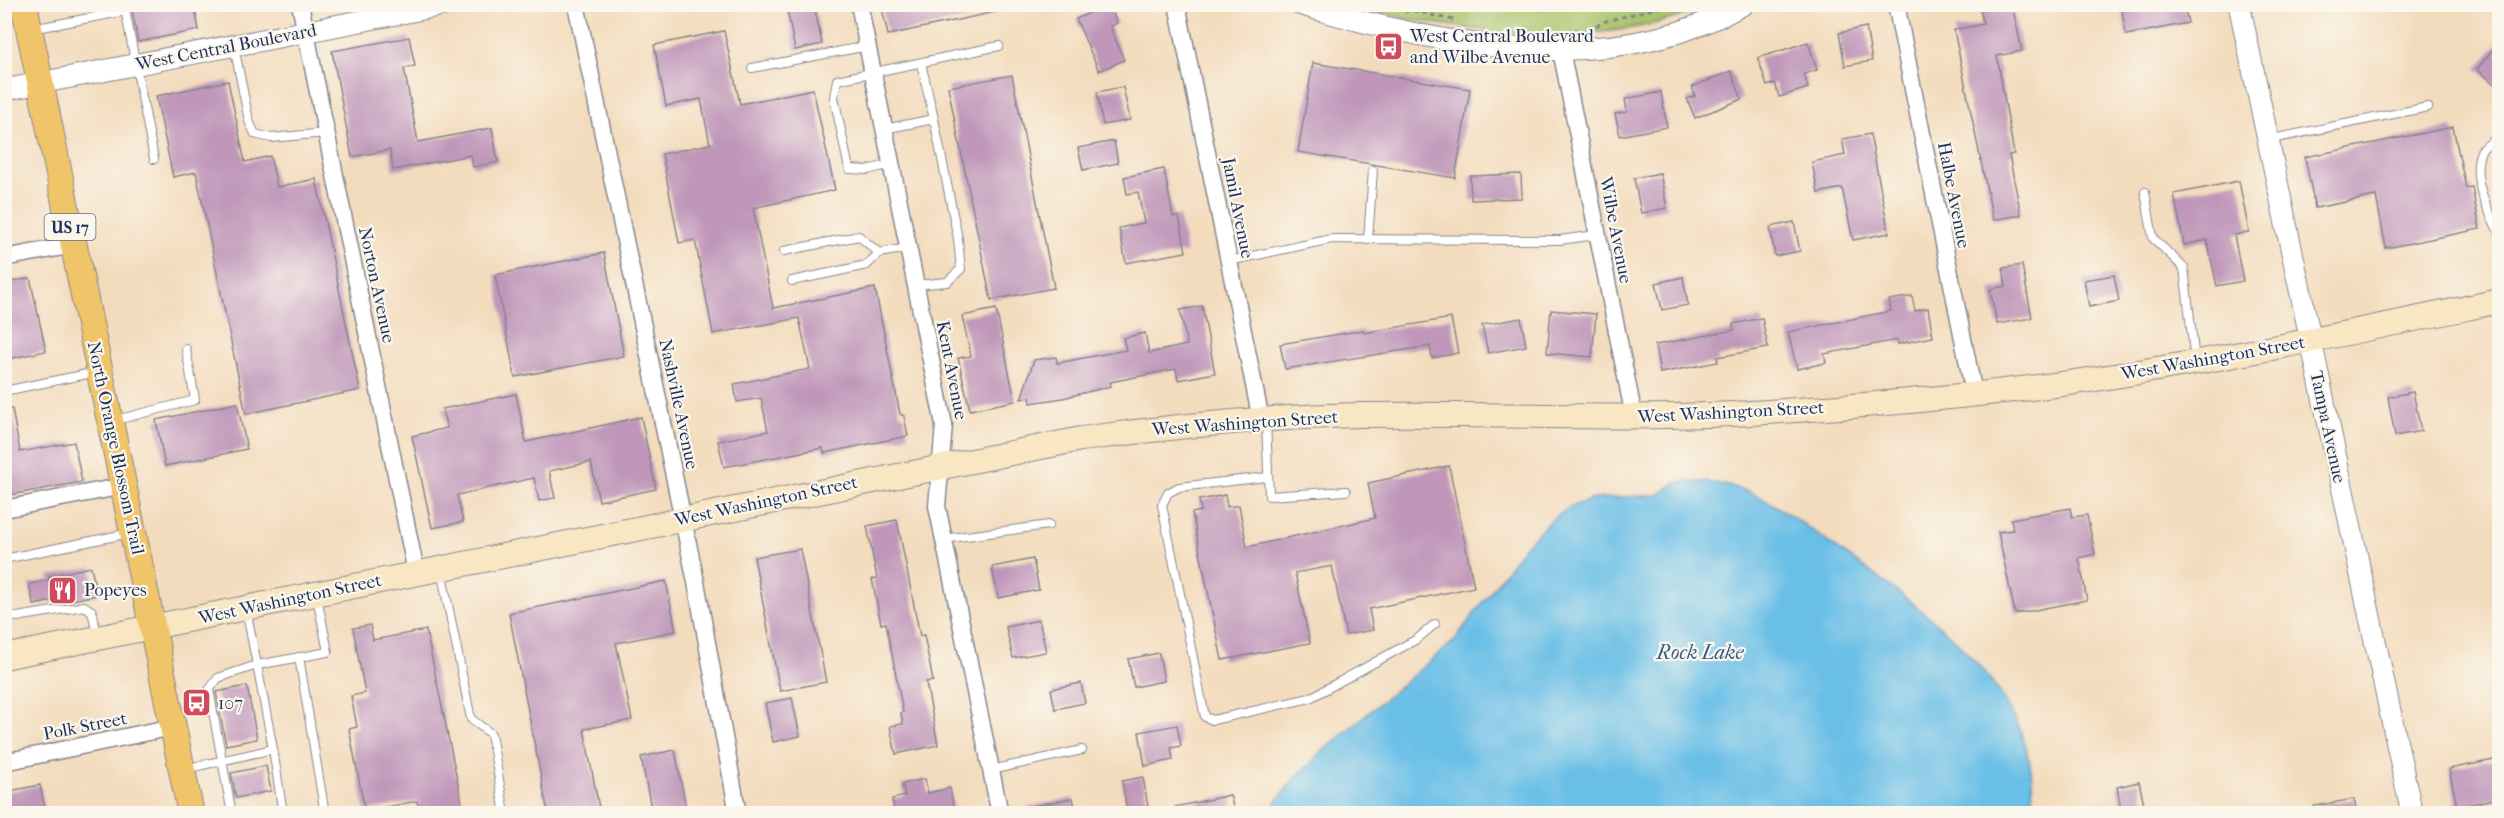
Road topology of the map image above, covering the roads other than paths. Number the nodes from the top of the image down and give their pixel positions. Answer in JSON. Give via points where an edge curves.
{"nodes":[{"id":1,"x":24,"y":4,"type":"edge"},
{"id":2,"x":300,"y":4,"type":"edge"},
{"id":3,"x":576,"y":4,"type":"edge"},
{"id":4,"x":859,"y":4,"type":"edge"},
{"id":5,"x":1177,"y":4,"type":"edge"},
{"id":6,"x":1299,"y":4,"type":"edge"},
{"id":7,"x":1744,"y":4,"type":"edge"},
{"id":8,"x":1896,"y":4,"type":"edge"},
{"id":9,"x":2239,"y":4,"type":"edge"},
{"id":10,"x":440,"y":5,"type":"edge"},
{"id":11,"x":125,"y":8,"type":"edge"},
{"id":12,"x":29,"y":30,"type":"junction"},
{"id":13,"x":305,"y":32,"type":"junction"},
{"id":14,"x":233,"y":46,"type":"junction"},
{"id":15,"x":868,"y":46,"type":"junction"},
{"id":16,"x":999,"y":46,"type":"dead end"},
{"id":17,"x":1561,"y":50,"type":"junction"},
{"id":18,"x":921,"y":63,"type":"junction"},
{"id":19,"x":136,"y":64,"type":"junction"},
{"id":20,"x":752,"y":68,"type":"dead end"},
{"id":21,"x":873,"y":73,"type":"junction"},
{"id":22,"x":39,"y":83,"type":"junction"},
{"id":23,"x":4,"y":90,"type":"edge"},
{"id":24,"x":2428,"y":107,"type":"dead end"},
{"id":25,"x":933,"y":119,"type":"junction"},
{"id":26,"x":884,"y":129,"type":"junction"},
{"id":27,"x":326,"y":133,"type":"junction"},
{"id":28,"x":2499,"y":136,"type":"edge"},
{"id":29,"x":2267,"y":140,"type":"junction"},
{"id":30,"x":154,"y":159,"type":"dead end"},
{"id":31,"x":892,"y":164,"type":"junction"},
{"id":32,"x":1373,"y":170,"type":"dead end"},
{"id":33,"x":2145,"y":192,"type":"dead end"},
{"id":34,"x":1596,"y":234,"type":"junction"},
{"id":35,"x":2499,"y":234,"type":"edge"},
{"id":36,"x":1368,"y":240,"type":"junction"},
{"id":37,"x":74,"y":245,"type":"junction"},
{"id":38,"x":908,"y":248,"type":"junction"},
{"id":39,"x":784,"y":251,"type":"dead end"},
{"id":40,"x":879,"y":254,"type":"junction"},
{"id":41,"x":4,"y":258,"type":"edge"},
{"id":42,"x":1229,"y":261,"type":"junction"},
{"id":43,"x":792,"y":281,"type":"dead end"},
{"id":44,"x":916,"y":285,"type":"junction"},
{"id":45,"x":2499,"y":301,"type":"edge"},
{"id":46,"x":2309,"y":341,"type":"junction"},
{"id":47,"x":186,"y":349,"type":"dead end"},
{"id":48,"x":2195,"y":362,"type":"junction"},
{"id":49,"x":100,"y":371,"type":"junction"},
{"id":50,"x":4,"y":391,"type":"edge"},
{"id":51,"x":1974,"y":394,"type":"junction"},
{"id":52,"x":1634,"y":417,"type":"junction"},
{"id":53,"x":1264,"y":420,"type":"junction"},
{"id":54,"x":110,"y":422,"type":"junction"},
{"id":55,"x":940,"y":465,"type":"junction"},
{"id":56,"x":1267,"y":477,"type":"junction"},
{"id":57,"x":124,"y":486,"type":"junction"},
{"id":58,"x":1346,"y":491,"type":"dead end"},
{"id":59,"x":4,"y":509,"type":"edge"},
{"id":60,"x":683,"y":518,"type":"junction"},
{"id":61,"x":1049,"y":525,"type":"dead end"},
{"id":62,"x":133,"y":533,"type":"junction"},
{"id":63,"x":943,"y":539,"type":"junction"},
{"id":64,"x":4,"y":559,"type":"edge"},
{"id":65,"x":441,"y":567,"type":"junction"},
{"id":66,"x":417,"y":572,"type":"junction"},
{"id":67,"x":316,"y":594,"type":"junction"},
{"id":68,"x":246,"y":608,"type":"junction"},
{"id":69,"x":4,"y":615,"type":"edge"},
{"id":70,"x":1435,"y":624,"type":"dead end"},
{"id":71,"x":152,"y":628,"type":"junction"},
{"id":72,"x":98,"y":639,"type":"junction"},
{"id":73,"x":4,"y":657,"type":"edge"},
{"id":74,"x":299,"y":657,"type":"junction"},
{"id":75,"x":257,"y":665,"type":"junction"},
{"id":76,"x":173,"y":727,"type":"junction"},
{"id":77,"x":273,"y":749,"type":"junction"},
{"id":78,"x":1082,"y":750,"type":"dead end"},
{"id":79,"x":221,"y":761,"type":"junction"},
{"id":80,"x":4,"y":762,"type":"edge"},
{"id":81,"x":182,"y":770,"type":"junction"},
{"id":82,"x":991,"y":770,"type":"junction"},
{"id":83,"x":191,"y":813,"type":"edge"},
{"id":84,"x":232,"y":813,"type":"edge"},
{"id":85,"x":283,"y":813,"type":"edge"},
{"id":86,"x":325,"y":813,"type":"edge"},
{"id":87,"x":505,"y":813,"type":"edge"},
{"id":88,"x":738,"y":813,"type":"edge"},
{"id":89,"x":1000,"y":813,"type":"edge"},
{"id":90,"x":2412,"y":813,"type":"edge"}],
"edges":[{"from":1,"to":12,"type":"main road","number":"US 17"},
{"from":2,"to":13,"type":"street","name":"Norton Avenue"},
{"from":3,"to":60,"type":"street","name":"Nashville Avenue"},
{"from":4,"to":15,"type":"street","name":"Kent Avenue"},
{"from":5,"to":42,"type":"street","name":"Jamil Avenue"},
{"from":6,"to":17,"type":"street","via":[[1368,25],[1433,37]]},
{"from":7,"to":17,"type":"street","via":[[1672,33]]},
{"from":8,"to":51,"type":"street","name":"Halbe Avenue"},
{"from":9,"to":29,"type":"street","name":"Tampa Avenue"},
{"from":10,"to":13,"type":"street","name":"West Central Boulevard"},
{"from":11,"to":12,"type":"lane"},
{"from":11,"to":19,"type":"lane"},
{"from":12,"to":22,"type":"main road","number":"US 17"},
{"from":13,"to":14,"type":"street","name":"West Central Boulevard"},
{"from":13,"to":27,"type":"street","name":"Norton Avenue"},
{"from":14,"to":19,"type":"street","name":"West Central Boulevard"},
{"from":14,"to":27,"type":"lane","via":[[255,134],[271,138]]},
{"from":15,"to":20,"type":"lane"},
{"from":15,"to":21,"type":"street","name":"Kent Avenue"},
{"from":16,"to":18,"type":"lane"},
{"from":17,"to":34,"type":"street","name":"Wilbe Avenue"},
{"from":18,"to":21,"type":"lane"},
{"from":18,"to":25,"type":"lane"},
{"from":19,"to":22,"type":"street","name":"West Central Boulevard"},
{"from":19,"to":30,"type":"lane"},
{"from":21,"to":26,"type":"street","name":"Kent Avenue"},
{"from":21,"to":31,"type":"lane","via":[[837,80],[834,97],[849,169],[867,170]]},
{"from":22,"to":23,"type":"street","name":"West Central Boulevard"},
{"from":22,"to":37,"type":"main road","name":"North Orange Blossom Trail","number":"US 17"},
{"from":24,"to":29,"type":"lane"},
{"from":25,"to":26,"type":"lane"},
{"from":25,"to":44,"type":"lane","via":[[961,269],[947,282]]},
{"from":26,"to":31,"type":"street","name":"Kent Avenue"},
{"from":27,"to":66,"type":"street","name":"Norton Avenue"},
{"from":28,"to":35,"type":"lane","via":[[2482,149],[2477,166]]},
{"from":29,"to":46,"type":"street","name":"Tampa Avenue"},
{"from":31,"to":38,"type":"street","name":"Kent Avenue"},
{"from":32,"to":36,"type":"lane"},
{"from":33,"to":48,"type":"lane","via":[[2153,238],[2184,268]]},
{"from":34,"to":36,"type":"lane","via":[[1560,240]]},
{"from":34,"to":52,"type":"street","name":"Wilbe Avenue"},
{"from":36,"to":42,"type":"lane","via":[[1332,239]]},
{"from":37,"to":41,"type":"street"},
{"from":37,"to":49,"type":"main road","name":"North Orange Blossom Trail","number":"US 17"},
{"from":38,"to":40,"type":"lane"},
{"from":38,"to":44,"type":"street","name":"Kent Avenue"},
{"from":39,"to":40,"type":"lane","via":[[859,236]]},
{"from":40,"to":43,"type":"lane","via":[[867,266]]},
{"from":42,"to":53,"type":"street","name":"Jamil Avenue"},
{"from":44,"to":55,"type":"street","name":"Kent Avenue","via":[[944,425]]},
{"from":45,"to":46,"type":"main road","name":"West Washington Street"},
{"from":46,"to":48,"type":"main road","name":"West Washington Street"},
{"from":46,"to":90,"type":"street","name":"Tampa Avenue"},
{"from":47,"to":54,"type":"lane","via":[[195,400]]},
{"from":48,"to":51,"type":"main road","name":"West Washington Street"},
{"from":49,"to":50,"type":"lane"},
{"from":49,"to":54,"type":"main road","name":"North Orange Blossom Trail","number":"US 17"},
{"from":51,"to":52,"type":"main road","name":"West Washington Street","via":[[1831,408]]},
{"from":52,"to":53,"type":"main road","name":"West Washington Street","via":[[1360,416]]},
{"from":53,"to":55,"type":"main road","name":"West Washington Street","via":[[1081,439]]},
{"from":53,"to":56,"type":"lane"},
{"from":54,"to":57,"type":"main road","name":"North Orange Blossom Trail","number":"US 17"},
{"from":55,"to":60,"type":"main road","name":"West Washington Street"},
{"from":55,"to":63,"type":"street","name":"Kent Avenue","via":[[937,507]]},
{"from":56,"to":58,"type":"lane","via":[[1269,496]]},
{"from":56,"to":70,"type":"lane","via":[[1179,487],[1168,493],[1162,505],[1205,717],[1213,720],[1310,698],[1417,639]]},
{"from":57,"to":59,"type":"street"},
{"from":57,"to":62,"type":"main road","name":"North Orange Blossom Trail","number":"US 17"},
{"from":60,"to":65,"type":"main road","name":"West Washington Street"},
{"from":60,"to":88,"type":"street","name":"Nashville Avenue"},
{"from":61,"to":63,"type":"lane"},
{"from":62,"to":64,"type":"lane"},
{"from":62,"to":71,"type":"main road","name":"North Orange Blossom Trail","number":"US 17"},
{"from":63,"to":82,"type":"street","name":"Kent Avenue"},
{"from":65,"to":66,"type":"main road","name":"West Washington Street"},
{"from":65,"to":87,"type":"lane","via":[[471,718],[491,734]]},
{"from":66,"to":67,"type":"main road","name":"West Washington Street"},
{"from":67,"to":68,"type":"main road","name":"West Washington Street"},
{"from":67,"to":74,"type":"lane","via":[[328,652]]},
{"from":68,"to":71,"type":"main road","name":"West Washington Street"},
{"from":68,"to":75,"type":"lane"},
{"from":69,"to":72,"type":"lane","via":[[17,617],[84,606],[92,611]]},
{"from":71,"to":72,"type":"main road","name":"West Washington Street"},
{"from":71,"to":76,"type":"main road","name":"North Orange Blossom Trail","number":"US 17"},
{"from":72,"to":73,"type":"main road","name":"West Washington Street"},
{"from":74,"to":75,"type":"lane"},
{"from":74,"to":86,"type":"lane"},
{"from":75,"to":77,"type":"lane"},
{"from":75,"to":79,"type":"lane","via":[[218,678],[209,690]]},
{"from":76,"to":80,"type":"street","name":"Polk Street"},
{"from":76,"to":81,"type":"main road","name":"North Orange Blossom Trail","number":"US 17"},
{"from":77,"to":79,"type":"lane"},
{"from":77,"to":85,"type":"lane"},
{"from":78,"to":82,"type":"lane"},
{"from":79,"to":81,"type":"lane"},
{"from":79,"to":84,"type":"lane"},
{"from":81,"to":83,"type":"main road","name":"North Orange Blossom Trail","number":"US 17"},
{"from":82,"to":89,"type":"street","name":"Kent Avenue"}]}
